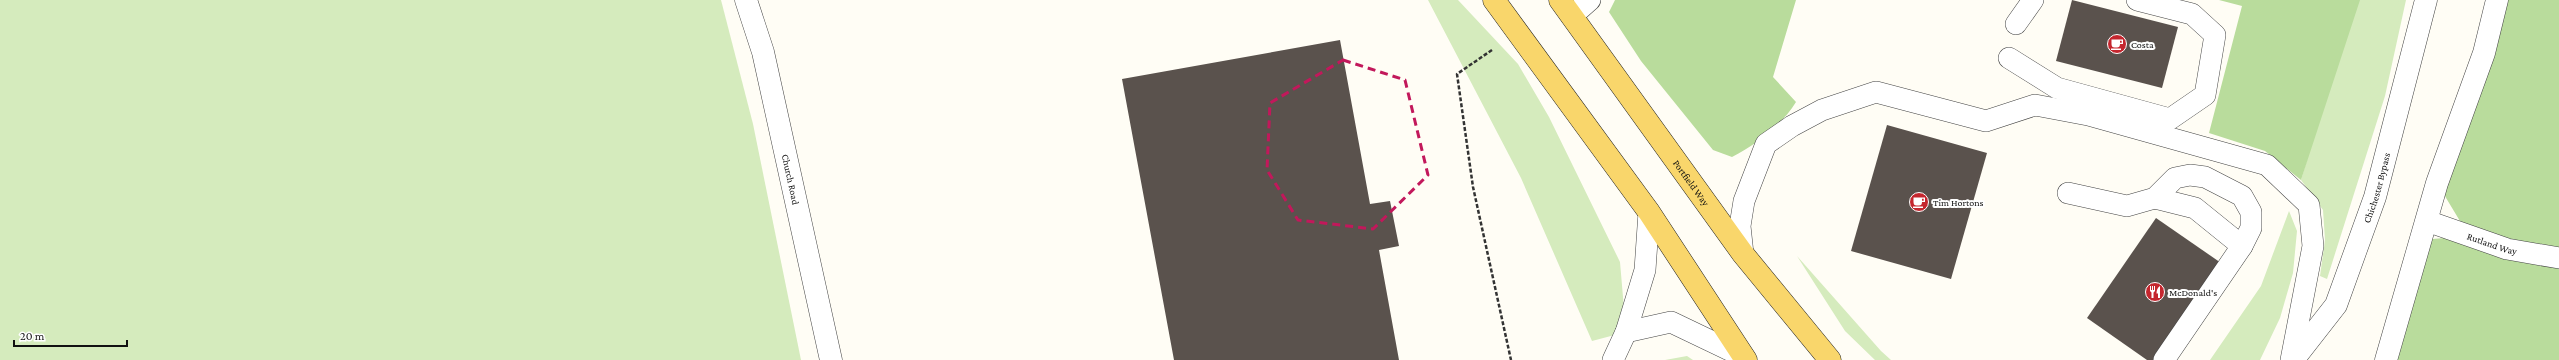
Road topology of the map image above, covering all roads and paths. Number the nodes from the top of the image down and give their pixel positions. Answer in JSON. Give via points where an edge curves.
{"nodes":[{"id":1,"x":746,"y":0,"type":"edge"},
{"id":2,"x":1494,"y":0,"type":"edge"},
{"id":3,"x":1590,"y":0,"type":"edge"},
{"id":4,"x":2033,"y":0,"type":"edge"},
{"id":5,"x":2137,"y":0,"type":"edge"},
{"id":6,"x":2426,"y":0,"type":"edge"},
{"id":7,"x":2497,"y":0,"type":"edge"},
{"id":8,"x":1566,"y":8,"type":"edge"},
{"id":9,"x":2016,"y":24,"type":"dead end"},
{"id":10,"x":1496,"y":47,"type":"dead end"},
{"id":11,"x":2009,"y":58,"type":"dead end"},
{"id":12,"x":2068,"y":193,"type":"dead end"},
{"id":13,"x":2155,"y":198,"type":"junction"},
{"id":14,"x":1649,"y":212,"type":"junction"},
{"id":15,"x":2427,"y":221,"type":"junction"},
{"id":16,"x":2242,"y":246,"type":"junction"},
{"id":17,"x":1742,"y":254,"type":"junction"},
{"id":18,"x":2559,"y":258,"type":"edge"},
{"id":19,"x":1626,"y":332,"type":"junction"},
{"id":20,"x":1745,"y":359,"type":"edge"},
{"id":21,"x":831,"y":360,"type":"edge"},
{"id":22,"x":1511,"y":360,"type":"edge"},
{"id":23,"x":1613,"y":360,"type":"edge"},
{"id":24,"x":1830,"y":360,"type":"edge"},
{"id":25,"x":2164,"y":360,"type":"edge"},
{"id":26,"x":2292,"y":360,"type":"edge"},
{"id":27,"x":2386,"y":360,"type":"edge"}],
"edges":[{"from":1,"to":21,"type":"street","name":"Church Road","via":[[763,52]]},
{"from":2,"to":14,"type":"main road"},
{"from":3,"to":8,"type":"lane"},
{"from":4,"to":9,"type":"lane"},
{"from":5,"to":11,"type":"lane","via":[[2192,14],[2215,35],[2205,95],[2170,119],[2057,88]]},
{"from":6,"to":26,"type":"street","name":"Chichester Bypass","via":[[2375,197],[2336,305]]},
{"from":7,"to":15,"type":"street","via":[[2484,53],[2437,183]]},
{"from":8,"to":17,"type":"main road","name":"Portfield Way"},
{"from":10,"to":22,"type":"path","via":[[1457,74],[1473,187]]},
{"from":12,"to":13,"type":"lane","via":[[2127,206]]},
{"from":13,"to":16,"type":"lane","via":[[2195,208]]},
{"from":13,"to":16,"type":"lane","via":[[2175,178],[2190,174],[2205,177],[2242,196],[2251,212],[2251,228]]},
{"from":14,"to":19,"type":"lane","via":[[1645,270]]},
{"from":14,"to":20,"type":"main road"},
{"from":15,"to":18,"type":"lane","name":"Rutland Way","via":[[2507,249]]},
{"from":15,"to":27,"type":"street"},
{"from":16,"to":25,"type":"lane"},
{"from":17,"to":24,"type":"main road","name":"Portfield Way"},
{"from":17,"to":26,"type":"lane","via":[[1740,226],[1744,201],[1766,144],[1822,110],[1876,92],[1986,121],[2035,105],[2088,115],[2267,165],[2309,205],[2313,246]]},
{"from":19,"to":20,"type":"lane","via":[[1671,322]]},
{"from":19,"to":23,"type":"lane"}]}
